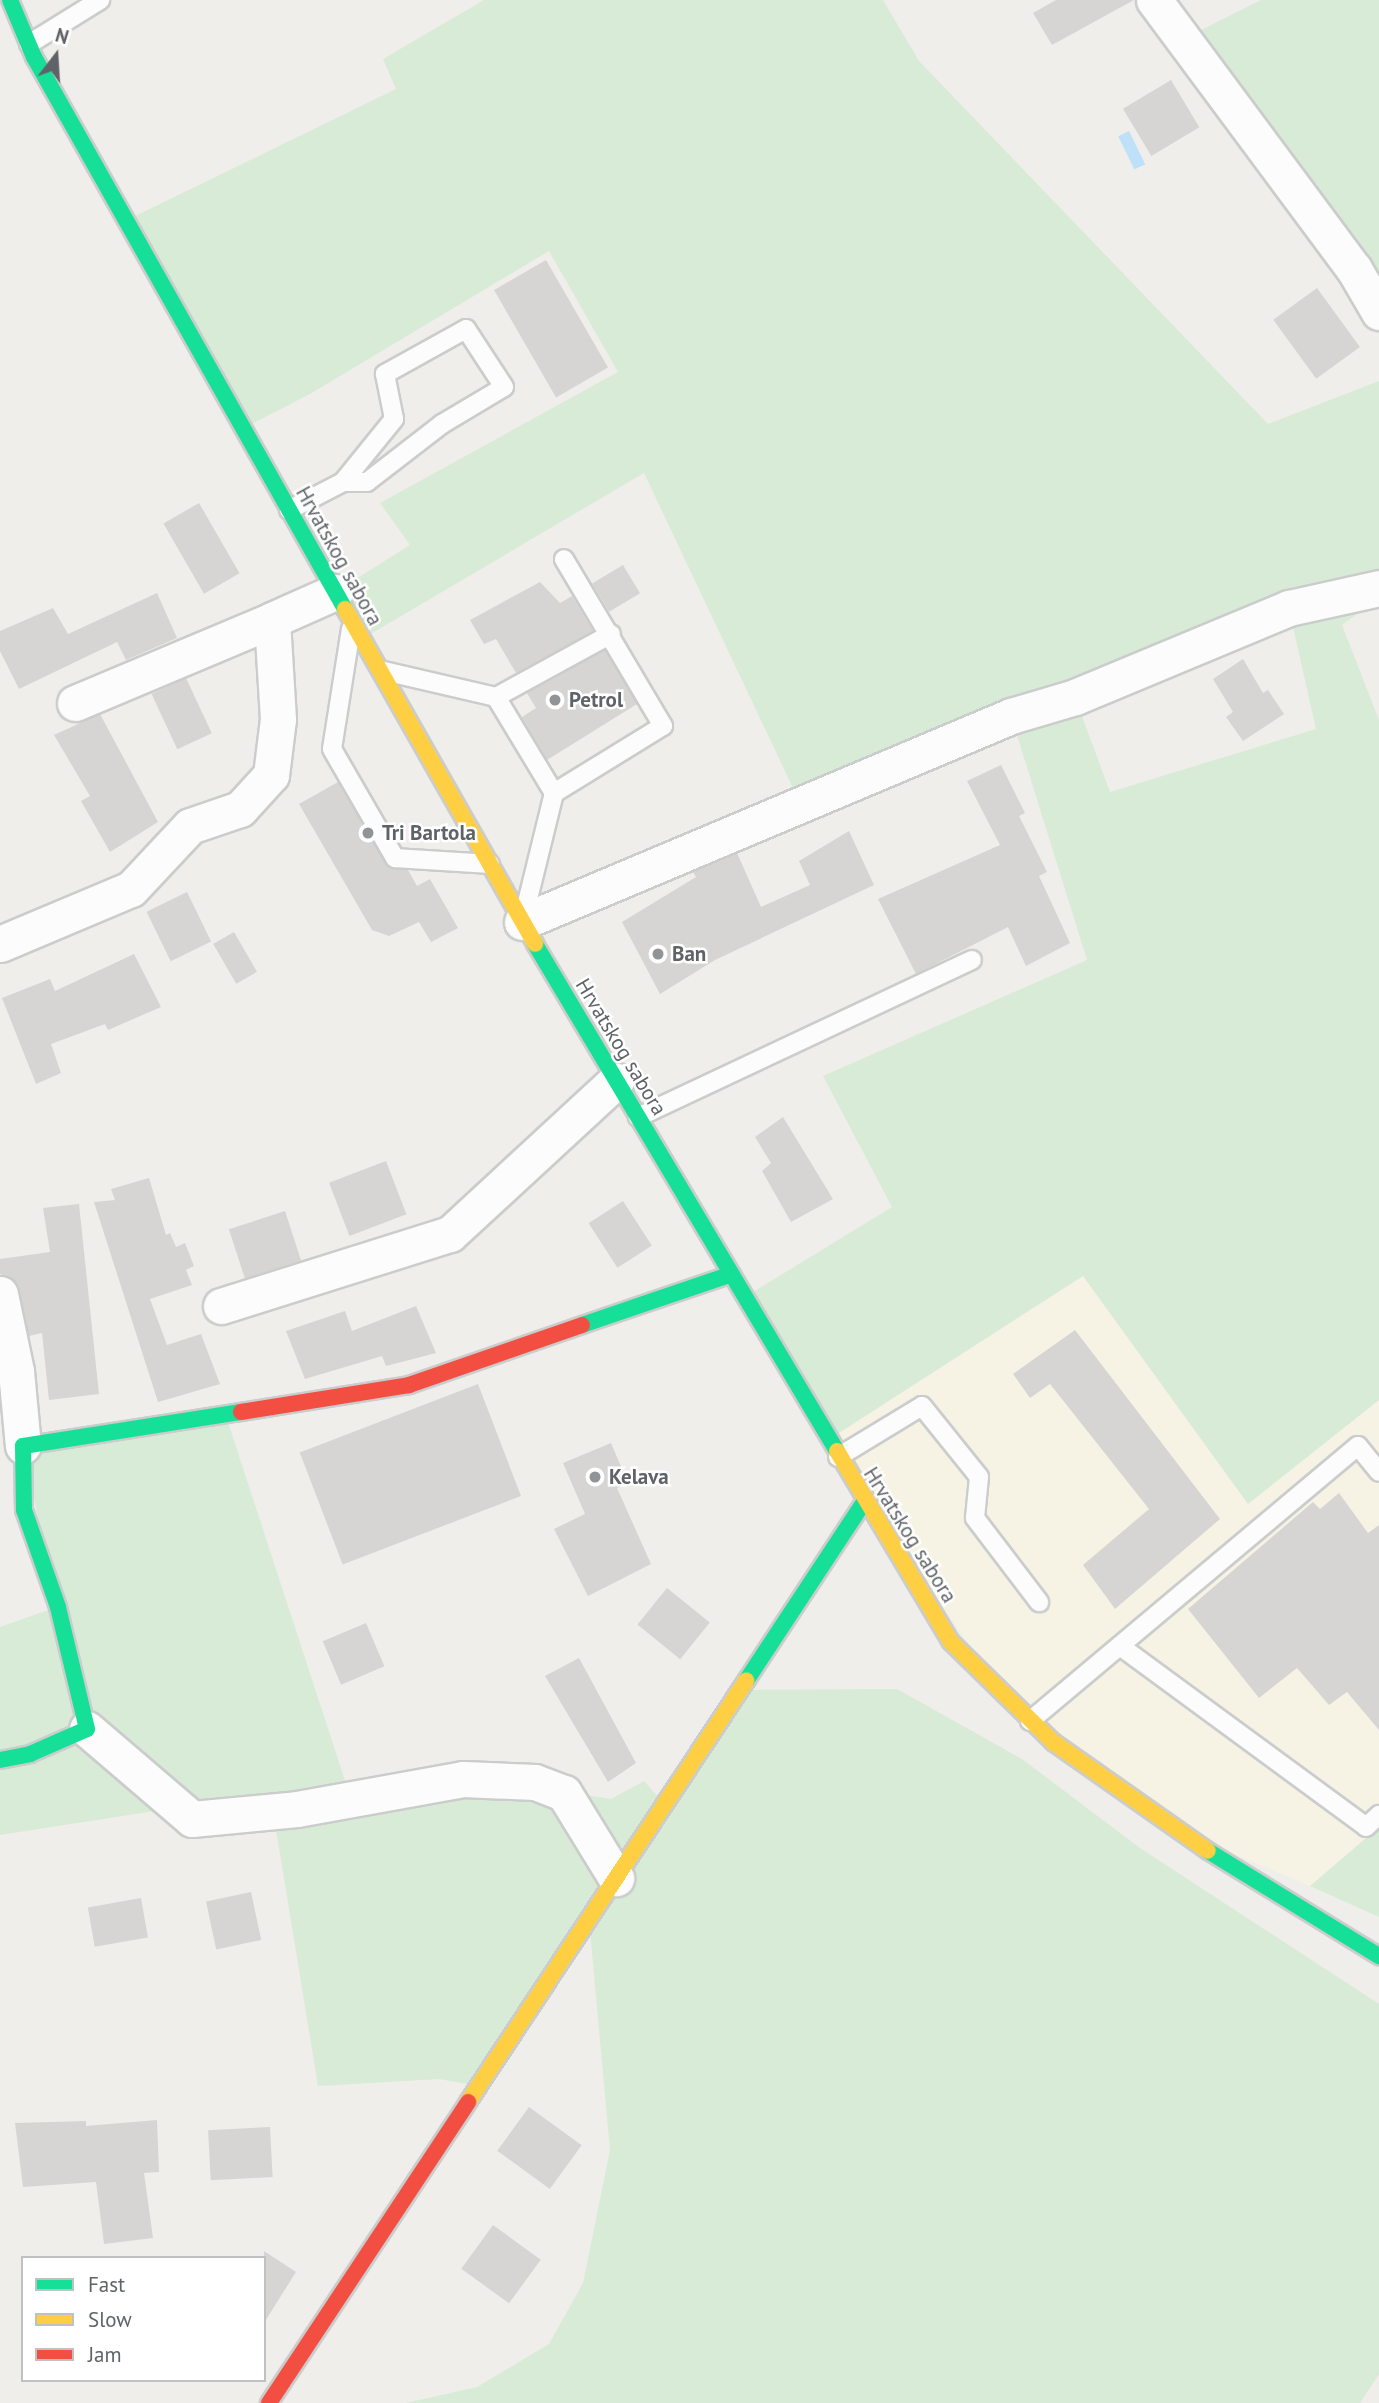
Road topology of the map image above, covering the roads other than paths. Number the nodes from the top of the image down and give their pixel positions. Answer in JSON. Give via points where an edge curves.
{"nodes":[{"id":1,"x":9,"y":0,"type":"edge"},
{"id":2,"x":100,"y":0,"type":"edge"},
{"id":3,"x":1154,"y":0,"type":"edge"},
{"id":4,"x":29,"y":44,"type":"junction"},
{"id":5,"x":1379,"y":312,"type":"edge"},
{"id":6,"x":343,"y":482,"type":"junction"},
{"id":7,"x":289,"y":510,"type":"junction"},
{"id":8,"x":565,"y":559,"type":"dead end"},
{"id":9,"x":1379,"y":588,"type":"edge"},
{"id":10,"x":335,"y":592,"type":"junction"},
{"id":11,"x":272,"y":620,"type":"junction"},
{"id":12,"x":352,"y":622,"type":"junction"},
{"id":13,"x":611,"y":634,"type":"junction"},
{"id":14,"x":379,"y":669,"type":"junction"},
{"id":15,"x":496,"y":697,"type":"junction"},
{"id":16,"x":75,"y":703,"type":"dead end"},
{"id":17,"x":554,"y":793,"type":"junction"},
{"id":18,"x":491,"y":864,"type":"junction"},
{"id":19,"x":522,"y":922,"type":"junction"},
{"id":20,"x":0,"y":944,"type":"edge"},
{"id":21,"x":972,"y":960,"type":"dead end"},
{"id":22,"x":616,"y":1081,"type":"junction"},
{"id":23,"x":638,"y":1117,"type":"junction"},
{"id":24,"x":733,"y":1274,"type":"junction"},
{"id":25,"x":0,"y":1294,"type":"edge"},
{"id":26,"x":221,"y":1306,"type":"dead end"},
{"id":27,"x":23,"y":1446,"type":"junction"},
{"id":28,"x":838,"y":1457,"type":"junction"},
{"id":29,"x":1379,"y":1472,"type":"edge"},
{"id":30,"x":864,"y":1502,"type":"junction"},
{"id":31,"x":1040,"y":1602,"type":"dead end"},
{"id":32,"x":1120,"y":1646,"type":"junction"},
{"id":33,"x":1030,"y":1721,"type":"junction"},
{"id":34,"x":87,"y":1729,"type":"junction"},
{"id":35,"x":0,"y":1760,"type":"edge"},
{"id":36,"x":1379,"y":1815,"type":"edge"},
{"id":37,"x":616,"y":1878,"type":"junction"},
{"id":38,"x":1379,"y":1956,"type":"edge"},
{"id":39,"x":269,"y":2403,"type":"edge"}],
"edges":[{"from":1,"to":4,"type":"main road","name":"Hrvatskog sabora"},
{"from":2,"to":4,"type":"lane"},
{"from":3,"to":5,"type":"street","via":[[1354,269]]},
{"from":4,"to":7,"type":"main road","name":"Hrvatskog sabora"},
{"from":6,"to":6,"type":"lane","via":[[367,482],[442,424],[504,387],[466,329],[385,374],[394,419]]},
{"from":6,"to":7,"type":"lane"},
{"from":7,"to":10,"type":"main road","name":"Hrvatskog sabora"},
{"from":8,"to":13,"type":"lane"},
{"from":9,"to":19,"type":"street","via":[[1289,608],[1075,697],[1011,716]]},
{"from":10,"to":11,"type":"street"},
{"from":10,"to":12,"type":"main road","name":"Hrvatskog sabora"},
{"from":11,"to":16,"type":"street"},
{"from":11,"to":20,"type":"street","via":[[278,719],[271,775],[240,809],[190,826],[131,889]]},
{"from":12,"to":14,"type":"main road","name":"Hrvatskog sabora"},
{"from":12,"to":18,"type":"lane","via":[[332,749],[395,858]]},
{"from":13,"to":15,"type":"lane"},
{"from":13,"to":17,"type":"lane","via":[[663,726]]},
{"from":14,"to":15,"type":"lane"},
{"from":14,"to":18,"type":"main road","name":"Hrvatskog sabora"},
{"from":15,"to":17,"type":"lane"},
{"from":17,"to":19,"type":"lane"},
{"from":18,"to":19,"type":"main road","name":"Hrvatskog sabora"},
{"from":19,"to":22,"type":"main road","name":"Hrvatskog sabora"},
{"from":21,"to":23,"type":"lane"},
{"from":22,"to":23,"type":"main road","name":"Hrvatskog sabora"},
{"from":22,"to":26,"type":"street","via":[[450,1234]]},
{"from":23,"to":24,"type":"main road","name":"Hrvatskog sabora"},
{"from":24,"to":27,"type":"main road","via":[[408,1385]]},
{"from":24,"to":28,"type":"main road","name":"Hrvatskog sabora"},
{"from":25,"to":27,"type":"street","via":[[16,1371]]},
{"from":27,"to":34,"type":"main road","via":[[24,1510],[58,1607]]},
{"from":28,"to":30,"type":"main road","name":"Hrvatskog sabora"},
{"from":28,"to":31,"type":"lane","via":[[922,1406],[979,1477],[975,1518]]},
{"from":29,"to":32,"type":"lane","via":[[1358,1446]]},
{"from":30,"to":33,"type":"main road","name":"Hrvatskog sabora","via":[[951,1642]]},
{"from":30,"to":37,"type":"main road"},
{"from":32,"to":33,"type":"lane"},
{"from":32,"to":36,"type":"lane","via":[[1366,1827]]},
{"from":33,"to":38,"type":"main road","name":"Hrvatskog sabora","via":[[1161,1823]]},
{"from":34,"to":35,"type":"main road","via":[[30,1754]]},
{"from":34,"to":37,"type":"street","via":[[192,1819],[297,1809],[463,1779],[536,1782],[564,1793]]},
{"from":37,"to":39,"type":"main road"}]}
